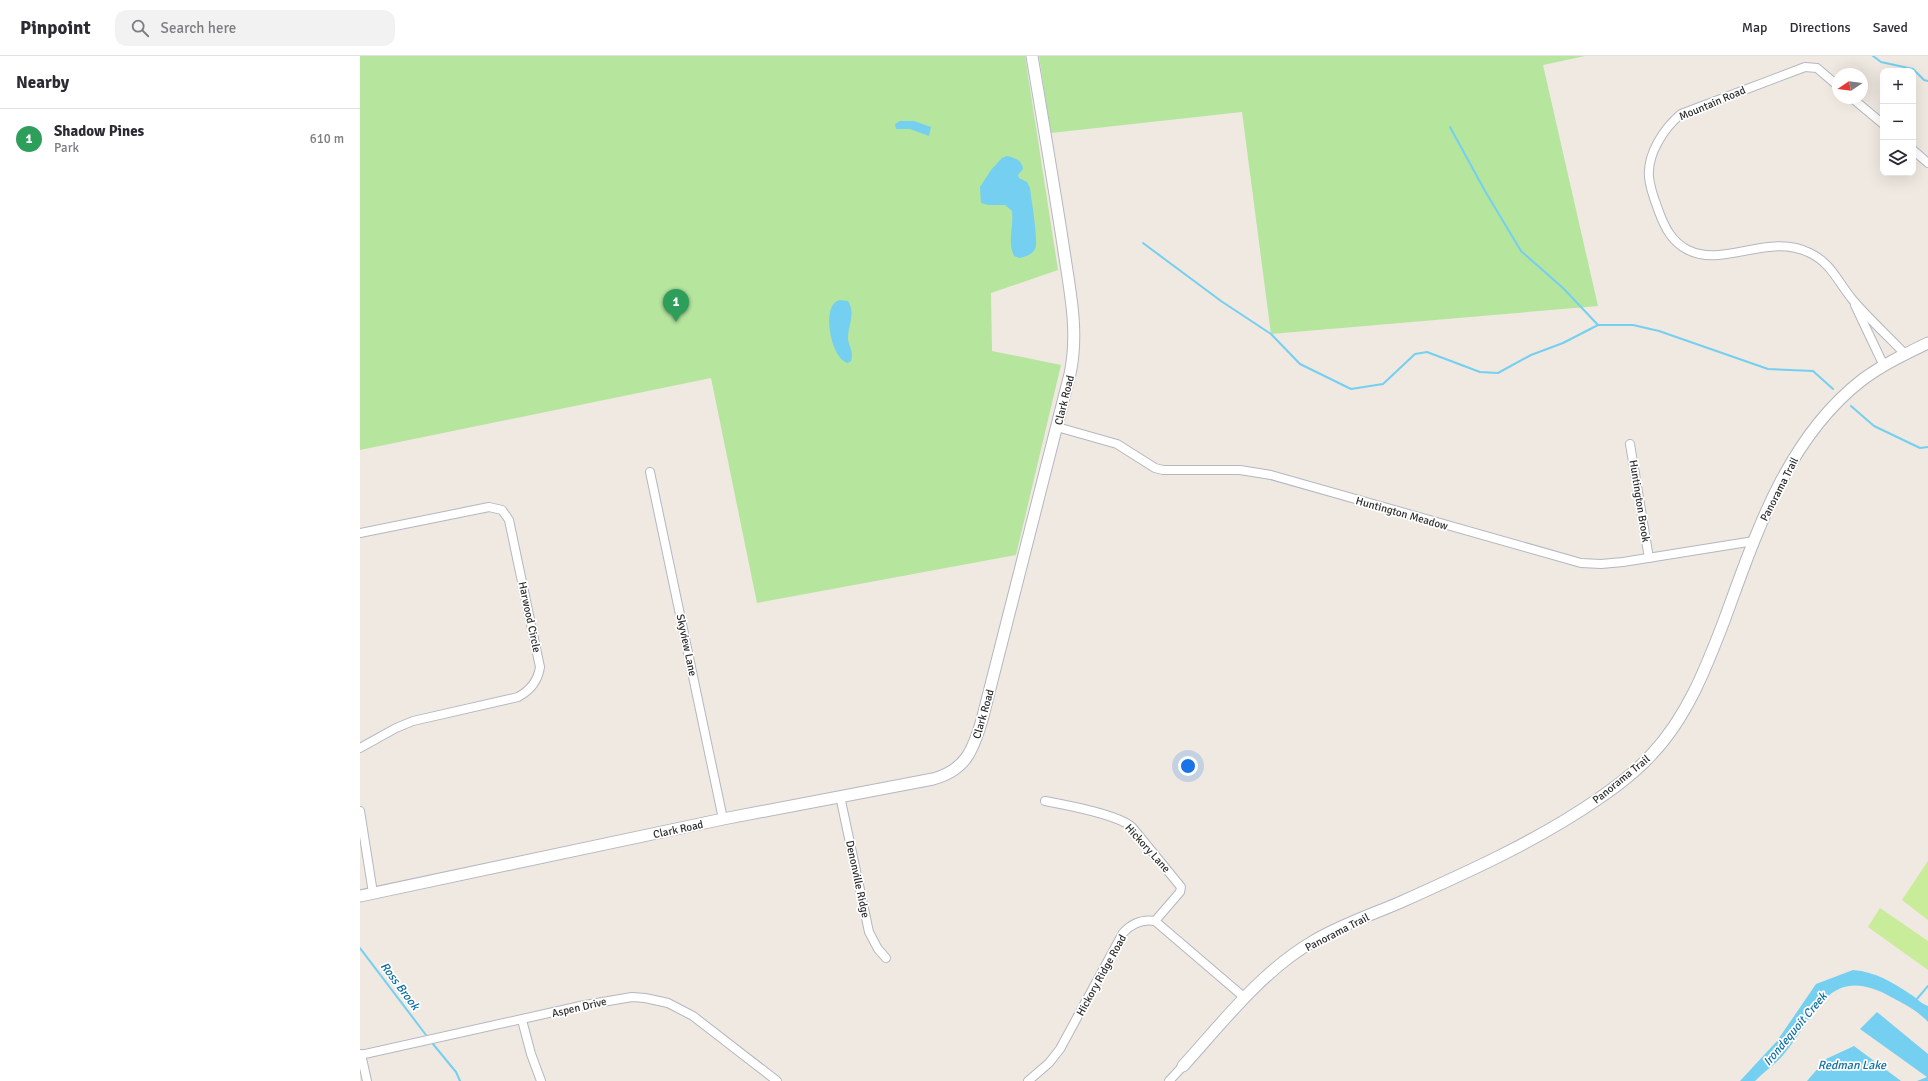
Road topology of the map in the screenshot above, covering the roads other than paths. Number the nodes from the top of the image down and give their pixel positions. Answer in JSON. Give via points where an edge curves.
{"nodes":[{"id":1,"x":1032,"y":56,"type":"edge"},
{"id":2,"x":1832,"y":81,"type":"edge"},
{"id":3,"x":1859,"y":104,"type":"edge"},
{"id":4,"x":1880,"y":121,"type":"edge"},
{"id":5,"x":1916,"y":153,"type":"edge"},
{"id":6,"x":1928,"y":163,"type":"edge"},
{"id":7,"x":1852,"y":299,"type":"junction"},
{"id":8,"x":1928,"y":343,"type":"edge"},
{"id":9,"x":1905,"y":354,"type":"junction"},
{"id":10,"x":1884,"y":366,"type":"junction"},
{"id":11,"x":1057,"y":427,"type":"junction"},
{"id":12,"x":1630,"y":444,"type":"dead end"},
{"id":13,"x":650,"y":472,"type":"dead end"},
{"id":14,"x":360,"y":533,"type":"edge"},
{"id":15,"x":1754,"y":541,"type":"junction"},
{"id":16,"x":1649,"y":558,"type":"junction"},
{"id":17,"x":360,"y":748,"type":"edge"},
{"id":18,"x":840,"y":796,"type":"junction"},
{"id":19,"x":1045,"y":801,"type":"dead end"},
{"id":20,"x":360,"y":811,"type":"edge"},
{"id":21,"x":723,"y":819,"type":"junction"},
{"id":22,"x":373,"y":893,"type":"junction"},
{"id":23,"x":360,"y":896,"type":"edge"},
{"id":24,"x":1155,"y":921,"type":"junction"},
{"id":25,"x":886,"y":958,"type":"dead end"},
{"id":26,"x":1245,"y":998,"type":"junction"},
{"id":27,"x":522,"y":1020,"type":"junction"},
{"id":28,"x":361,"y":1055,"type":"edge"},
{"id":29,"x":1183,"y":1066,"type":"joint"},
{"id":30,"x":367,"y":1081,"type":"edge"},
{"id":31,"x":541,"y":1081,"type":"edge"},
{"id":32,"x":776,"y":1081,"type":"edge"},
{"id":33,"x":1028,"y":1081,"type":"edge"},
{"id":34,"x":1169,"y":1081,"type":"edge"}],
"edges":[{"from":1,"to":11,"type":"street","name":"Clark Road","via":[[1074,325],[1073,360]]},
{"from":2,"to":7,"type":"street","name":"Mountain Road","via":[[1817,68],[1805,67],[1681,114],[1662,134],[1651,162],[1649,175],[1654,200],[1664,225],[1675,241],[1688,250],[1711,255],[1773,246],[1797,248],[1819,257],[1828,265]]},
{"from":3,"to":4,"type":"street"},
{"from":5,"to":6,"type":"street"},
{"from":7,"to":9,"type":"street","name":"Mountain Road"},
{"from":7,"to":10,"type":"street","name":"Mountain Road"},
{"from":8,"to":9,"type":"street","name":"Panorama Trail"},
{"from":9,"to":10,"type":"street","name":"Panorama Trail"},
{"from":10,"to":15,"type":"street","name":"Panorama Trail","via":[[1847,392],[1809,434],[1787,468]]},
{"from":11,"to":16,"type":"street","name":"Huntington Meadow","via":[[1112,442],[1162,470],[1240,470],[1264,474],[1581,563],[1601,564]]},
{"from":11,"to":18,"type":"street","name":"Clark Road","via":[[982,720],[968,757],[961,766],[944,776]]},
{"from":12,"to":16,"type":"street","name":"Huntington Brook"},
{"from":13,"to":21,"type":"street","name":"Skyview Lane"},
{"from":14,"to":17,"type":"street","name":"Harwood Circle","via":[[490,507],[502,510],[509,520],[540,667],[535,683],[518,697],[413,721]]},
{"from":15,"to":16,"type":"street","name":"Huntington Meadow"},
{"from":15,"to":26,"type":"street","name":"Panorama Trail","via":[[1716,642],[1685,710],[1664,741],[1637,769],[1568,819],[1533,839],[1311,943],[1269,975]]},
{"from":18,"to":21,"type":"street","name":"Clark Road"},
{"from":18,"to":25,"type":"street","name":"Denonville Ridge","via":[[870,932],[878,950]]},
{"from":19,"to":24,"type":"street","name":"Hickory Lane","via":[[1108,816],[1132,827],[1181,887],[1180,892]]},
{"from":20,"to":22,"type":"street"},
{"from":21,"to":22,"type":"street","name":"Clark Road"},
{"from":22,"to":23,"type":"street","name":"Clark Road"},
{"from":24,"to":26,"type":"street"},
{"from":24,"to":33,"type":"street","name":"Hickory Ridge Road","via":[[1140,921],[1128,927],[1123,933],[1060,1049],[1049,1063]]},
{"from":26,"to":29,"type":"street","name":"Panorama Trail"},
{"from":27,"to":28,"type":"street","name":"Aspen Drive"},
{"from":27,"to":31,"type":"street"},
{"from":27,"to":32,"type":"street","name":"Aspen Drive","via":[[611,1000],[632,997],[658,1000],[693,1016]]},
{"from":28,"to":30,"type":"street"},
{"from":29,"to":34,"type":"street","name":"Panorama Trail"}]}
